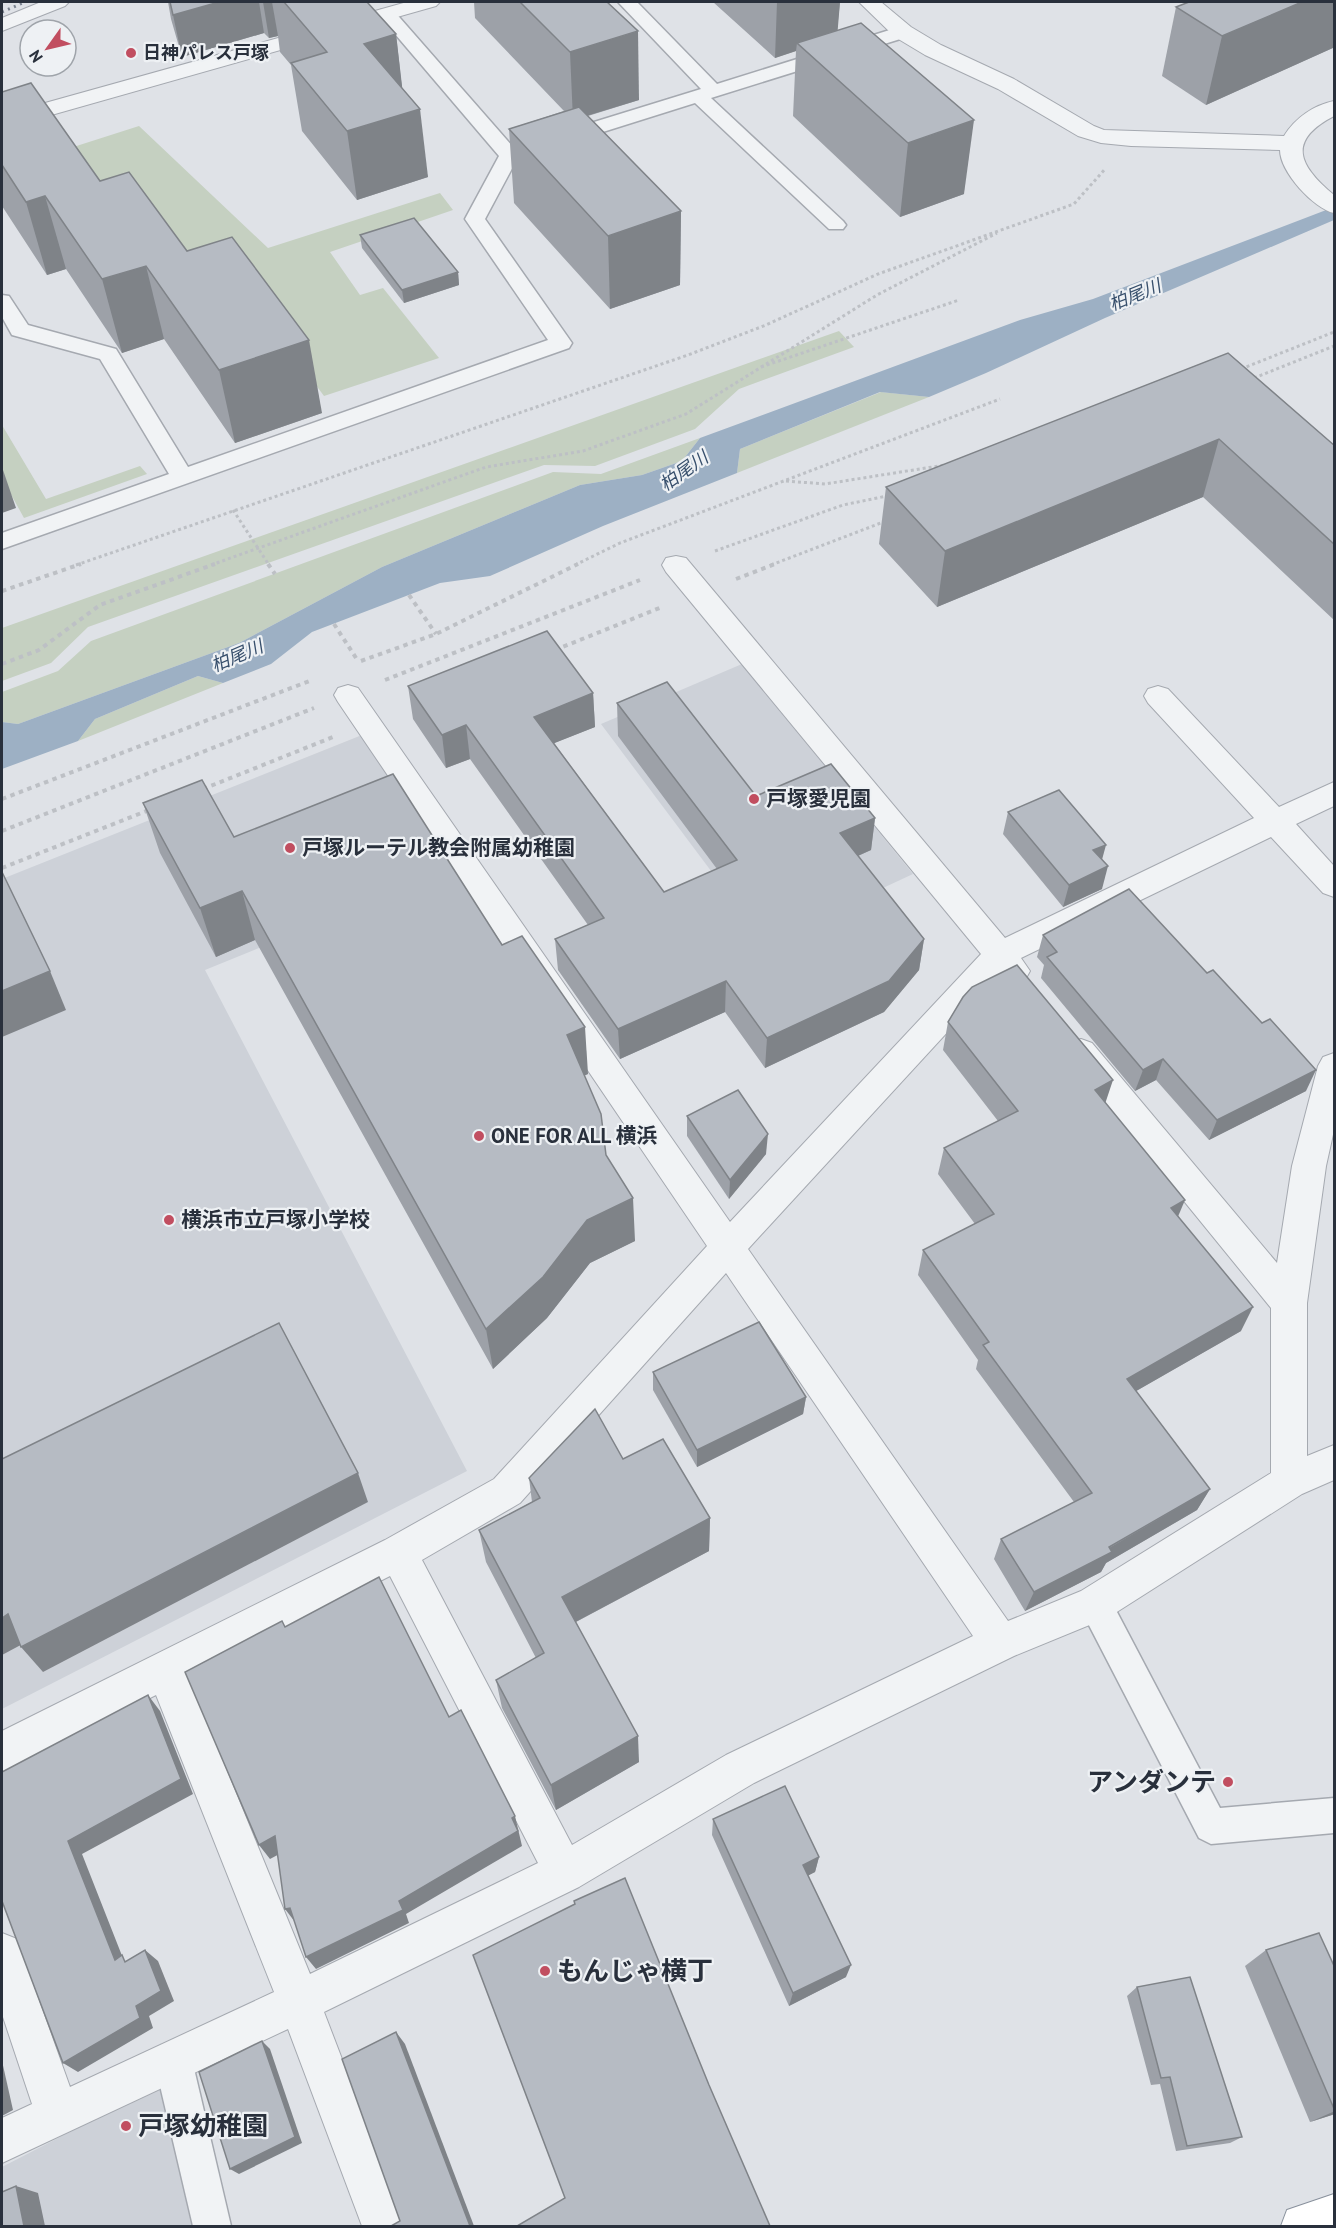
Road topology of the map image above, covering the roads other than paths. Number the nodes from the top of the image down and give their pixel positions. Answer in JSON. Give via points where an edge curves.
{"nodes":[{"id":1,"x":58,"y":2,"type":"edge"},
{"id":2,"x":429,"y":2,"type":"edge"},
{"id":3,"x":627,"y":2,"type":"edge"},
{"id":4,"x":869,"y":2,"type":"edge"},
{"id":5,"x":387,"y":14,"type":"junction"},
{"id":6,"x":2,"y":25,"type":"edge"},
{"id":7,"x":903,"y":32,"type":"junction"},
{"id":8,"x":825,"y":56,"type":"junction"},
{"id":9,"x":842,"y":71,"type":"edge"},
{"id":10,"x":705,"y":94,"type":"junction"},
{"id":11,"x":1335,"y":108,"type":"edge"},
{"id":12,"x":2,"y":122,"type":"edge"},
{"id":13,"x":1290,"y":143,"type":"junction"},
{"id":14,"x":510,"y":155,"type":"junction"},
{"id":15,"x":1335,"y":206,"type":"edge"},
{"id":16,"x":836,"y":225,"type":"dead end"},
{"id":17,"x":2,"y":301,"type":"edge"},
{"id":18,"x":182,"y":476,"type":"junction"},
{"id":19,"x":2,"y":541,"type":"edge"},
{"id":20,"x":676,"y":565,"type":"dead end"},
{"id":21,"x":348,"y":680,"type":"road end"},
{"id":22,"x":1158,"y":696,"type":"dead end"},
{"id":23,"x":1335,"y":793,"type":"edge"},
{"id":24,"x":1275,"y":822,"type":"junction"},
{"id":25,"x":1335,"y":885,"type":"edge"},
{"id":26,"x":1000,"y":954,"type":"junction"},
{"id":27,"x":1030,"y":991,"type":"edge"},
{"id":28,"x":1061,"y":1028,"type":"edge"},
{"id":29,"x":1335,"y":1066,"type":"edge"},
{"id":30,"x":728,"y":1247,"type":"junction"},
{"id":31,"x":1289,"y":1302,"type":"junction"},
{"id":32,"x":1335,"y":1462,"type":"edge"},
{"id":33,"x":1289,"y":1482,"type":"junction"},
{"id":34,"x":398,"y":1553,"type":"junction"},
{"id":35,"x":1095,"y":1604,"type":"junction"},
{"id":36,"x":1000,"y":1643,"type":"junction"},
{"id":37,"x":166,"y":1670,"type":"junction"},
{"id":38,"x":2,"y":1752,"type":"edge"},
{"id":39,"x":1335,"y":1816,"type":"edge"},
{"id":40,"x":564,"y":1872,"type":"junction"},
{"id":41,"x":2,"y":1954,"type":"edge"},
{"id":42,"x":299,"y":2002,"type":"junction"},
{"id":43,"x":173,"y":2060,"type":"junction"},
{"id":44,"x":57,"y":2113,"type":"junction"},
{"id":45,"x":2,"y":2141,"type":"edge"},
{"id":46,"x":1335,"y":2216,"type":"edge"},
{"id":47,"x":212,"y":2226,"type":"edge"},
{"id":48,"x":384,"y":2226,"type":"edge"},
{"id":49,"x":1303,"y":2226,"type":"edge"}],
"edges":[{"from":1,"to":6,"type":"street"},
{"from":2,"to":5,"type":"street"},
{"from":3,"to":10,"type":"lane"},
{"from":4,"to":7,"type":"street"},
{"from":5,"to":12,"type":"street"},
{"from":5,"to":14,"type":"lane"},
{"from":7,"to":8,"type":"lane"},
{"from":7,"to":13,"type":"street","via":[[1101,136]]},
{"from":8,"to":9,"type":"lane"},
{"from":8,"to":10,"type":"lane"},
{"from":10,"to":14,"type":"lane"},
{"from":10,"to":16,"type":"lane"},
{"from":11,"to":13,"type":"street","via":[[1307,120]]},
{"from":13,"to":15,"type":"street","via":[[1293,159],[1304,177]]},
{"from":14,"to":18,"type":"lane","via":[[475,219],[561,343]]},
{"from":17,"to":18,"type":"lane","via":[[20,330],[108,354]]},
{"from":18,"to":19,"type":"lane"},
{"from":20,"to":26,"type":"street"},
{"from":21,"to":30,"type":"street"},
{"from":22,"to":24,"type":"street"},
{"from":23,"to":24,"type":"street"},
{"from":24,"to":25,"type":"street"},
{"from":24,"to":26,"type":"street"},
{"from":26,"to":27,"type":"street"},
{"from":26,"to":30,"type":"street"},
{"from":28,"to":31,"type":"street"},
{"from":29,"to":31,"type":"street","via":[[1309,1166]]},
{"from":30,"to":34,"type":"street","via":[[507,1491]]},
{"from":30,"to":36,"type":"street"},
{"from":31,"to":33,"type":"street"},
{"from":32,"to":33,"type":"street"},
{"from":33,"to":35,"type":"street"},
{"from":34,"to":37,"type":"street"},
{"from":34,"to":40,"type":"street"},
{"from":35,"to":36,"type":"street"},
{"from":35,"to":39,"type":"lane","via":[[1211,1826]]},
{"from":36,"to":40,"type":"street","via":[[740,1768]]},
{"from":37,"to":38,"type":"street"},
{"from":37,"to":42,"type":"street"},
{"from":40,"to":42,"type":"street"},
{"from":41,"to":44,"type":"street"},
{"from":42,"to":43,"type":"street"},
{"from":42,"to":48,"type":"street"},
{"from":43,"to":44,"type":"street"},
{"from":43,"to":47,"type":"lane"},
{"from":44,"to":45,"type":"street"},
{"from":46,"to":49,"type":"highway"}]}
